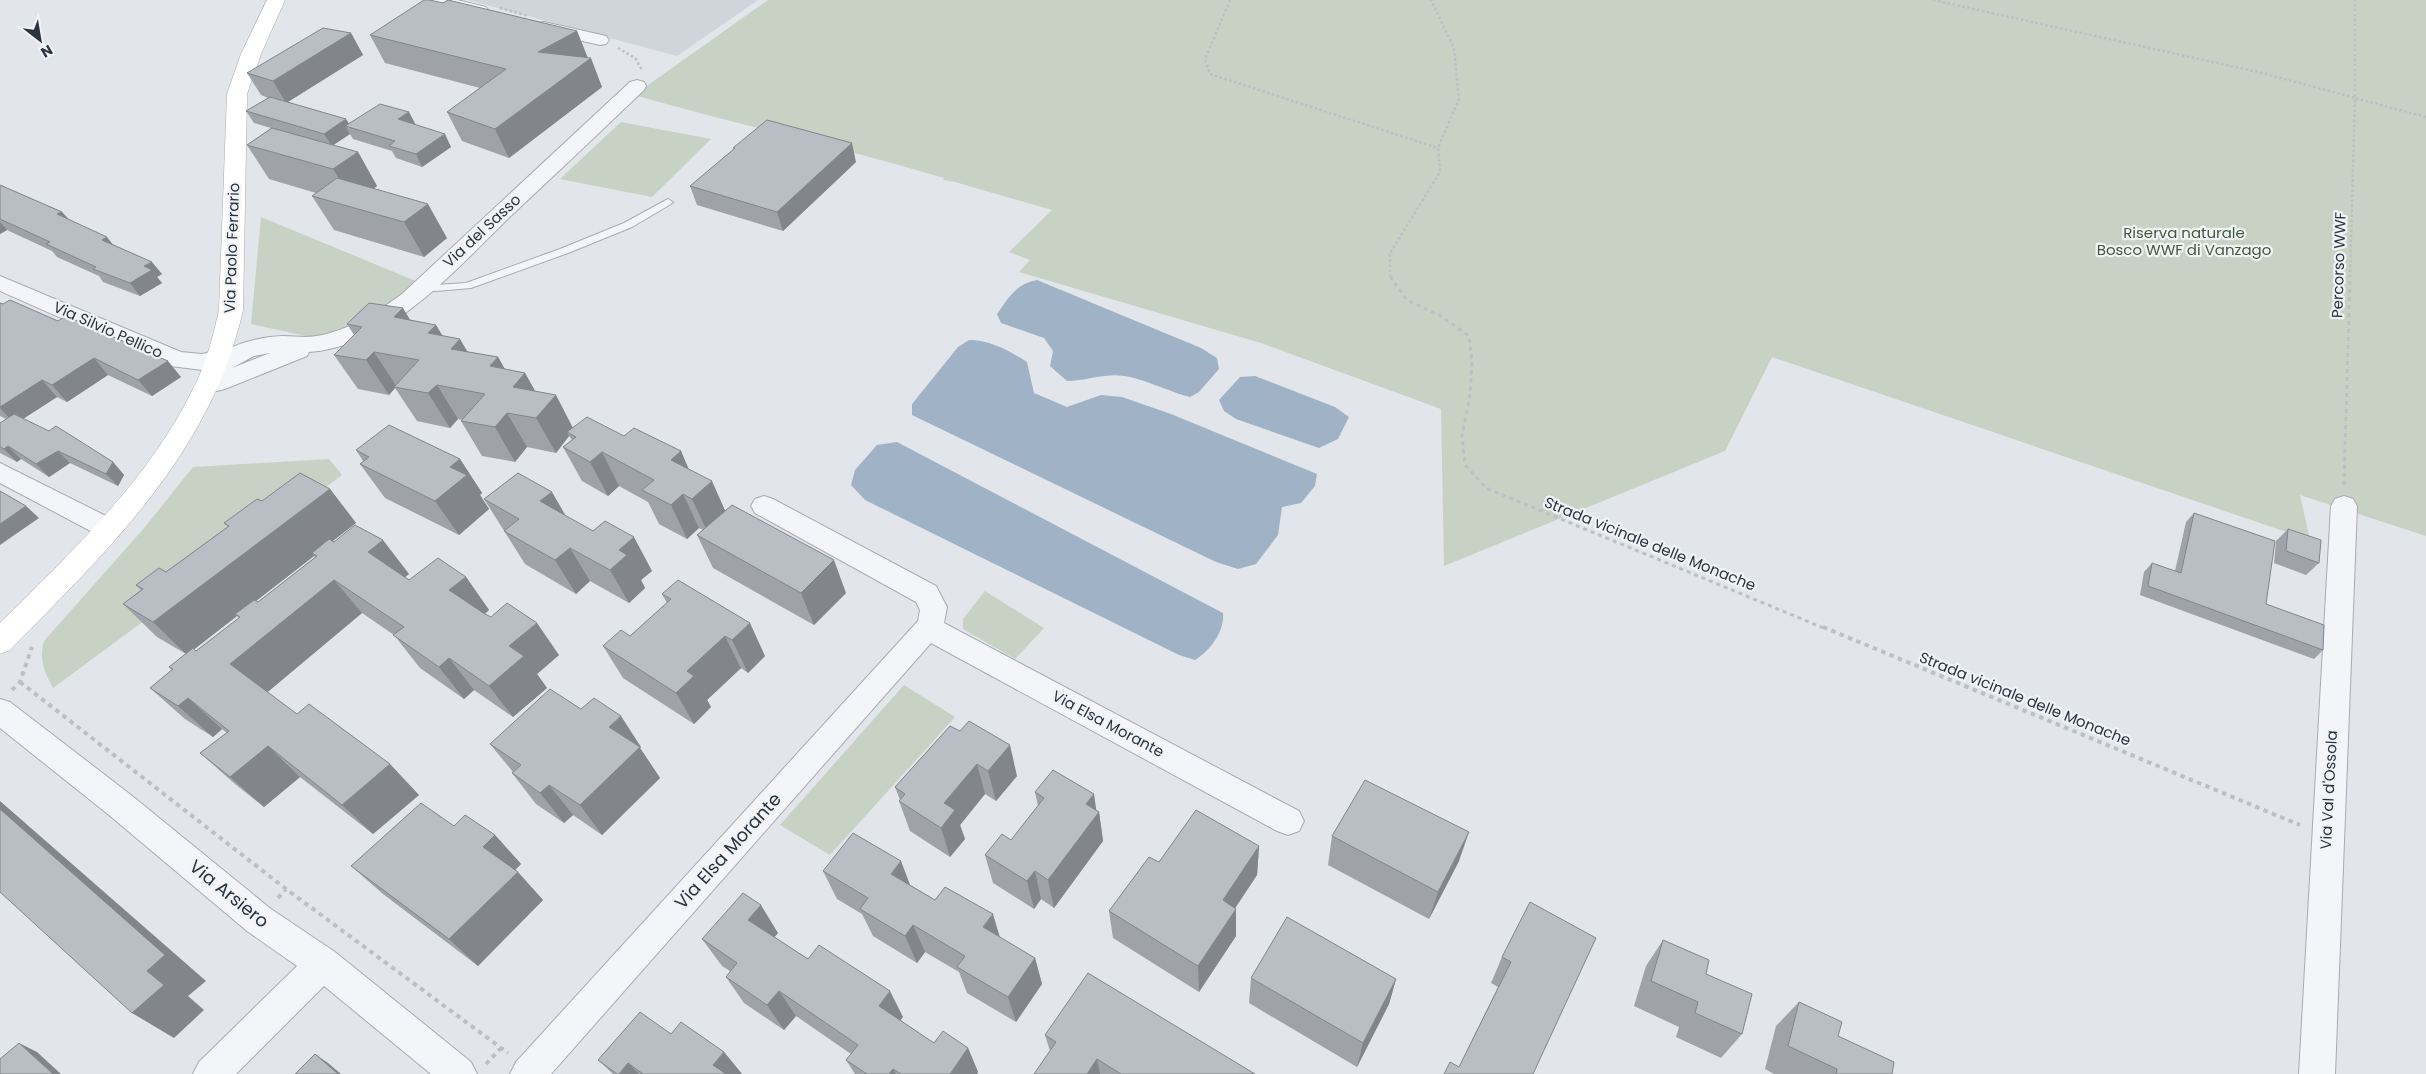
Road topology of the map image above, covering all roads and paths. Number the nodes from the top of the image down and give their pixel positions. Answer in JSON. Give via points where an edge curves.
{"nodes":[{"id":1,"x":276,"y":0,"type":"edge"},
{"id":2,"x":436,"y":0,"type":"edge"},
{"id":3,"x":1230,"y":0,"type":"edge"},
{"id":4,"x":1431,"y":0,"type":"edge"},
{"id":5,"x":1933,"y":0,"type":"edge"},
{"id":6,"x":2355,"y":0,"type":"edge"},
{"id":7,"x":494,"y":14,"type":"edge"},
{"id":8,"x":532,"y":24,"type":"edge"},
{"id":9,"x":600,"y":40,"type":"joint"},
{"id":10,"x":637,"y":86,"type":"joint"},
{"id":11,"x":2355,"y":98,"type":"junction"},
{"id":12,"x":2426,"y":117,"type":"edge"},
{"id":13,"x":1438,"y":148,"type":"junction"},
{"id":14,"x":668,"y":202,"type":"dead end"},
{"id":15,"x":0,"y":282,"type":"edge"},
{"id":16,"x":423,"y":286,"type":"junction"},
{"id":17,"x":229,"y":321,"type":"junction"},
{"id":18,"x":309,"y":345,"type":"junction"},
{"id":19,"x":258,"y":346,"type":"junction"},
{"id":20,"x":218,"y":374,"type":"junction"},
{"id":21,"x":0,"y":472,"type":"edge"},
{"id":22,"x":764,"y":506,"type":"dead end"},
{"id":23,"x":2344,"y":506,"type":"joint"},
{"id":24,"x":109,"y":529,"type":"junction"},
{"id":25,"x":928,"y":628,"type":"junction"},
{"id":26,"x":0,"y":642,"type":"edge"},
{"id":27,"x":20,"y":682,"type":"dead end"},
{"id":28,"x":0,"y":710,"type":"edge"},
{"id":29,"x":1288,"y":821,"type":"dead end"},
{"id":30,"x":2327,"y":835,"type":"junction"},
{"id":31,"x":323,"y":964,"type":"junction"},
{"id":32,"x":501,"y":1048,"type":"junction"},
{"id":33,"x":471,"y":1071,"type":"edge"},
{"id":34,"x":530,"y":1072,"type":"edge"},
{"id":35,"x":211,"y":1074,"type":"edge"},
{"id":36,"x":2317,"y":1074,"type":"edge"}],
"edges":[{"from":1,"to":17,"type":"street","name":"Via Paolo Ferrario","via":[[250,54],[237,94],[233,287]]},
{"from":2,"to":7,"type":"street"},
{"from":3,"to":13,"type":"path","via":[[1205,59],[1210,74]]},
{"from":4,"to":13,"type":"path","name":"Strada vicinale delle Monache","via":[[1454,48],[1459,99]]},
{"from":5,"to":11,"type":"path","via":[[2262,73]]},
{"from":6,"to":11,"type":"path","name":"Percorso WWF"},
{"from":8,"to":9,"type":"street"},
{"from":9,"to":10,"type":"path","via":[[629,52],[640,63],[642,79]]},
{"from":10,"to":16,"type":"street","name":"Via del Sasso"},
{"from":11,"to":12,"type":"path"},
{"from":11,"to":23,"type":"path","name":"Percorso WWF"},
{"from":13,"to":30,"type":"path","name":"Strada vicinale delle Monache","via":[[1440,172],[1390,253],[1390,279],[1407,300],[1441,316],[1469,336],[1472,361],[1470,395],[1462,436],[1465,465],[1486,488]]},
{"from":14,"to":16,"type":"lane","via":[[628,225],[466,286]]},
{"from":15,"to":20,"type":"street","name":"Via Silvio Pellico","via":[[178,360],[202,362]]},
{"from":16,"to":18,"type":"street","name":"Via del Sasso","via":[[394,311],[361,330],[343,338]]},
{"from":17,"to":19,"type":"street","via":[[239,337]]},
{"from":17,"to":20,"type":"street","name":"Via Paolo Ferrario"},
{"from":18,"to":19,"type":"street","name":"Via del Sasso"},
{"from":18,"to":20,"type":"street","name":"Via del Sasso","via":[[272,362]]},
{"from":19,"to":20,"type":"street","name":"Via del Sasso","via":[[233,355]]},
{"from":20,"to":24,"type":"street","name":"Via Paolo Ferrario","via":[[167,456]]},
{"from":21,"to":24,"type":"street"},
{"from":22,"to":25,"type":"street","name":"Via Elsa Morante","via":[[926,594],[934,604],[935,615]]},
{"from":23,"to":30,"type":"street","name":"Via Val d'Ossola"},
{"from":24,"to":26,"type":"street","name":"Via Paolo Ferrario"},
{"from":25,"to":29,"type":"street","name":"Via Elsa Morante"},
{"from":25,"to":34,"type":"street","name":"Via Elsa Morante"},
{"from":27,"to":32,"type":"path","via":[[286,889]]},
{"from":28,"to":31,"type":"street","name":"Via Arsiero","via":[[259,920]]},
{"from":30,"to":36,"type":"street","name":"Via Val d'Ossola"},
{"from":31,"to":33,"type":"street","name":"Via Arsiero"},
{"from":31,"to":35,"type":"street"},
{"from":32,"to":33,"type":"path"},
{"from":32,"to":34,"type":"path"}]}
